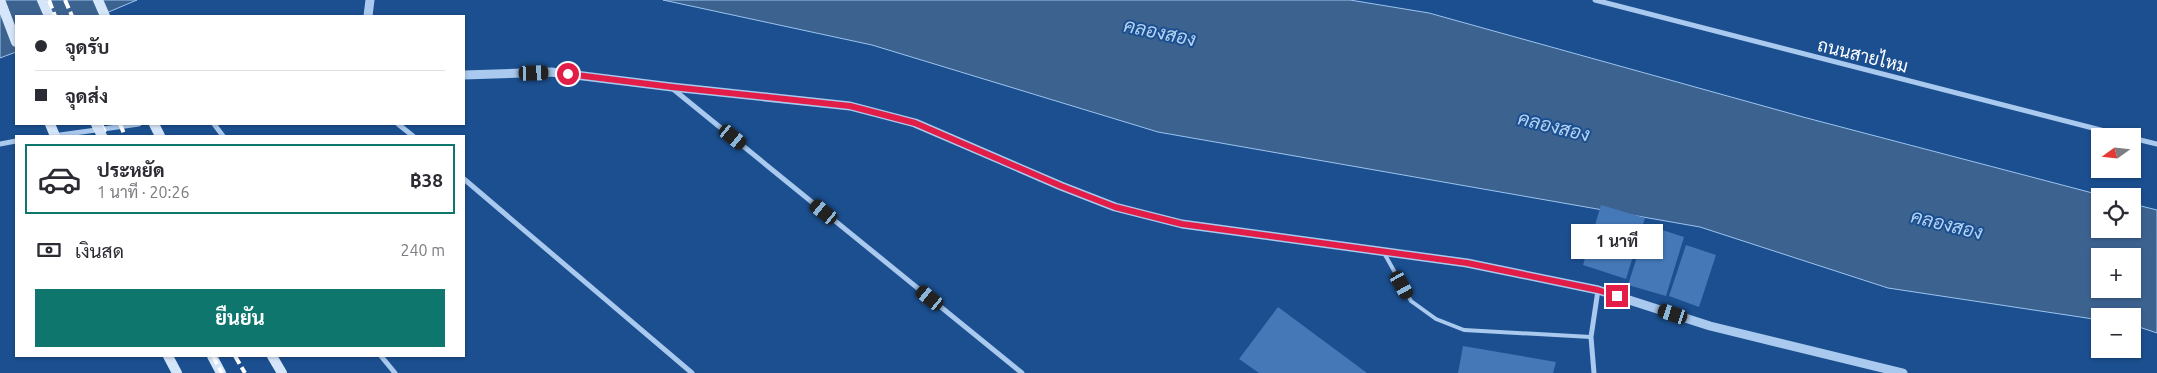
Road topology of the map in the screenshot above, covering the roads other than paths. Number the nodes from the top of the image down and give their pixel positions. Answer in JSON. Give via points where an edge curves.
{"nodes":[{"id":1,"x":0,"y":0,"type":"edge"},
{"id":2,"x":42,"y":0,"type":"edge"},
{"id":3,"x":98,"y":0,"type":"edge"},
{"id":4,"x":370,"y":0,"type":"edge"},
{"id":5,"x":1595,"y":0,"type":"edge"},
{"id":6,"x":49,"y":15,"type":"edge"},
{"id":7,"x":105,"y":15,"type":"edge"},
{"id":8,"x":368,"y":15,"type":"edge"},
{"id":9,"x":15,"y":39,"type":"edge"},
{"id":10,"x":465,"y":75,"type":"edge"},
{"id":11,"x":672,"y":87,"type":"junction"},
{"id":12,"x":132,"y":125,"type":"edge"},
{"id":13,"x":399,"y":125,"type":"edge"},
{"id":14,"x":2093,"y":128,"type":"edge"},
{"id":15,"x":61,"y":135,"type":"edge"},
{"id":16,"x":412,"y":135,"type":"edge"},
{"id":17,"x":2141,"y":140,"type":"edge"},
{"id":18,"x":15,"y":141,"type":"edge"},
{"id":19,"x":0,"y":144,"type":"edge"},
{"id":20,"x":2157,"y":144,"type":"edge"},
{"id":21,"x":465,"y":180,"type":"edge"},
{"id":22,"x":1384,"y":253,"type":"junction"},
{"id":23,"x":1598,"y":290,"type":"junction"},
{"id":24,"x":1590,"y":337,"type":"junction"},
{"id":25,"x":169,"y":357,"type":"edge"},
{"id":26,"x":213,"y":357,"type":"edge"},
{"id":27,"x":273,"y":357,"type":"edge"},
{"id":28,"x":382,"y":357,"type":"edge"},
{"id":29,"x":178,"y":373,"type":"edge"},
{"id":30,"x":221,"y":373,"type":"edge"},
{"id":31,"x":282,"y":373,"type":"edge"},
{"id":32,"x":395,"y":373,"type":"edge"},
{"id":33,"x":692,"y":373,"type":"edge"},
{"id":34,"x":1022,"y":373,"type":"edge"},
{"id":35,"x":1594,"y":373,"type":"edge"},
{"id":36,"x":1903,"y":373,"type":"edge"}],
"edges":[{"from":1,"to":9,"type":"main road"},
{"from":2,"to":6,"type":"main road"},
{"from":3,"to":7,"type":"main road"},
{"from":4,"to":8,"type":"street"},
{"from":5,"to":14,"type":"street","name":"ถนนสายไหม"},
{"from":10,"to":11,"type":"street","via":[[551,72]]},
{"from":11,"to":22,"type":"street","via":[[850,106],[915,123],[1115,207],[1182,224]]},
{"from":11,"to":34,"type":"street"},
{"from":12,"to":15,"type":"street"},
{"from":13,"to":16,"type":"street"},
{"from":17,"to":20,"type":"street"},
{"from":18,"to":19,"type":"street"},
{"from":21,"to":33,"type":"street"},
{"from":22,"to":23,"type":"street","via":[[1467,263]]},
{"from":22,"to":24,"type":"lane","via":[[1411,301],[1436,319],[1464,330]]},
{"from":23,"to":24,"type":"street"},
{"from":23,"to":36,"type":"street","via":[[1710,326]]},
{"from":24,"to":35,"type":"street"},
{"from":25,"to":29,"type":"main road"},
{"from":26,"to":30,"type":"main road"},
{"from":27,"to":31,"type":"main road"},
{"from":28,"to":32,"type":"street"}]}
